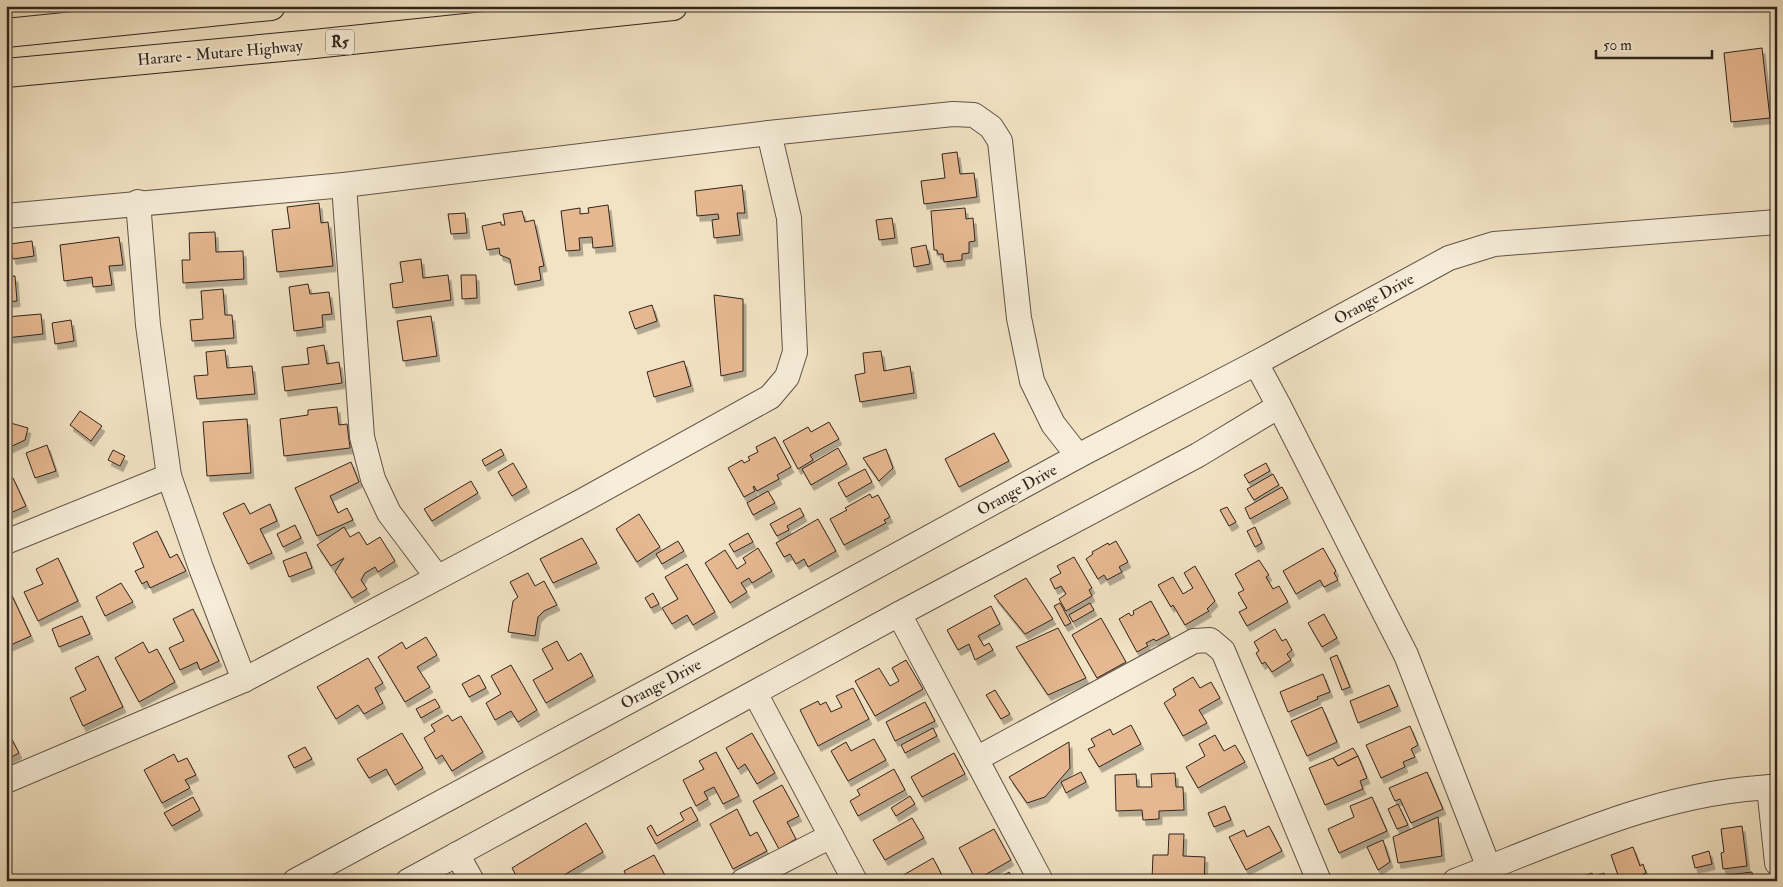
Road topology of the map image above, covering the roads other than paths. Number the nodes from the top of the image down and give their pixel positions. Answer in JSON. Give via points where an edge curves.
{"nodes":[{"id":1,"x":271,"y":6,"type":"edge"},
{"id":2,"x":673,"y":6,"type":"edge"},
{"id":3,"x":6,"y":33,"type":"edge"},
{"id":4,"x":6,"y":73,"type":"edge"},
{"id":5,"x":769,"y":133,"type":"junction"},
{"id":6,"x":344,"y":185,"type":"junction"},
{"id":7,"x":138,"y":202,"type":"junction"},
{"id":8,"x":6,"y":216,"type":"edge"},
{"id":9,"x":1777,"y":222,"type":"edge"},
{"id":10,"x":1256,"y":363,"type":"junction"},
{"id":11,"x":1279,"y":406,"type":"junction"},
{"id":12,"x":1078,"y":456,"type":"junction"},
{"id":13,"x":169,"y":476,"type":"junction"},
{"id":14,"x":6,"y":542,"type":"edge"},
{"id":15,"x":436,"y":577,"type":"junction"},
{"id":16,"x":899,"y":614,"type":"junction"},
{"id":17,"x":244,"y":680,"type":"junction"},
{"id":18,"x":755,"y":693,"type":"junction"},
{"id":19,"x":976,"y":759,"type":"junction"},
{"id":20,"x":6,"y":781,"type":"edge"},
{"id":21,"x":1773,"y":787,"type":"edge"},
{"id":22,"x":831,"y":836,"type":"junction"},
{"id":23,"x":457,"y":854,"type":"junction"},
{"id":24,"x":1777,"y":863,"type":"edge"},
{"id":25,"x":1489,"y":868,"type":"junction"},
{"id":26,"x":295,"y":881,"type":"edge"},
{"id":27,"x":408,"y":881,"type":"edge"},
{"id":28,"x":472,"y":881,"type":"edge"},
{"id":29,"x":743,"y":881,"type":"edge"},
{"id":30,"x":855,"y":881,"type":"edge"},
{"id":31,"x":1041,"y":881,"type":"edge"},
{"id":32,"x":1319,"y":881,"type":"edge"},
{"id":33,"x":1455,"y":881,"type":"edge"}],
"edges":[{"from":1,"to":3,"type":"highway"},
{"from":2,"to":4,"type":"highway","name":"Harare - Mutare Highway","number":"R5"},
{"from":5,"to":6,"type":"street"},
{"from":5,"to":12,"type":"street","via":[[953,114],[974,115],[991,127],[1000,141],[1019,318],[1032,381],[1053,424]]},
{"from":5,"to":15,"type":"street","via":[[789,218],[795,352],[787,377],[770,397]]},
{"from":6,"to":7,"type":"street"},
{"from":6,"to":15,"type":"street","via":[[362,437],[372,479],[389,513]]},
{"from":7,"to":8,"type":"street"},
{"from":7,"to":13,"type":"street","via":[[148,325]]},
{"from":9,"to":10,"type":"street","name":"Orange Drive","via":[[1494,244],[1449,258]]},
{"from":10,"to":11,"type":"street"},
{"from":10,"to":12,"type":"street","name":"Orange Drive"},
{"from":11,"to":16,"type":"street","via":[[1190,460]]},
{"from":11,"to":25,"type":"street","via":[[1406,655]]},
{"from":12,"to":26,"type":"street","name":"Orange Drive"},
{"from":13,"to":14,"type":"street"},
{"from":13,"to":17,"type":"street"},
{"from":15,"to":17,"type":"street"},
{"from":16,"to":18,"type":"street"},
{"from":16,"to":19,"type":"street"},
{"from":17,"to":20,"type":"street"},
{"from":18,"to":22,"type":"street"},
{"from":18,"to":23,"type":"street"},
{"from":19,"to":31,"type":"street"},
{"from":19,"to":32,"type":"street","via":[[1194,640],[1210,640],[1223,651]]},
{"from":21,"to":24,"type":"street"},
{"from":21,"to":25,"type":"street","via":[[1706,793],[1611,820]]},
{"from":22,"to":29,"type":"street"},
{"from":22,"to":30,"type":"street"},
{"from":23,"to":27,"type":"street"},
{"from":23,"to":28,"type":"street"},
{"from":25,"to":33,"type":"street"}]}
